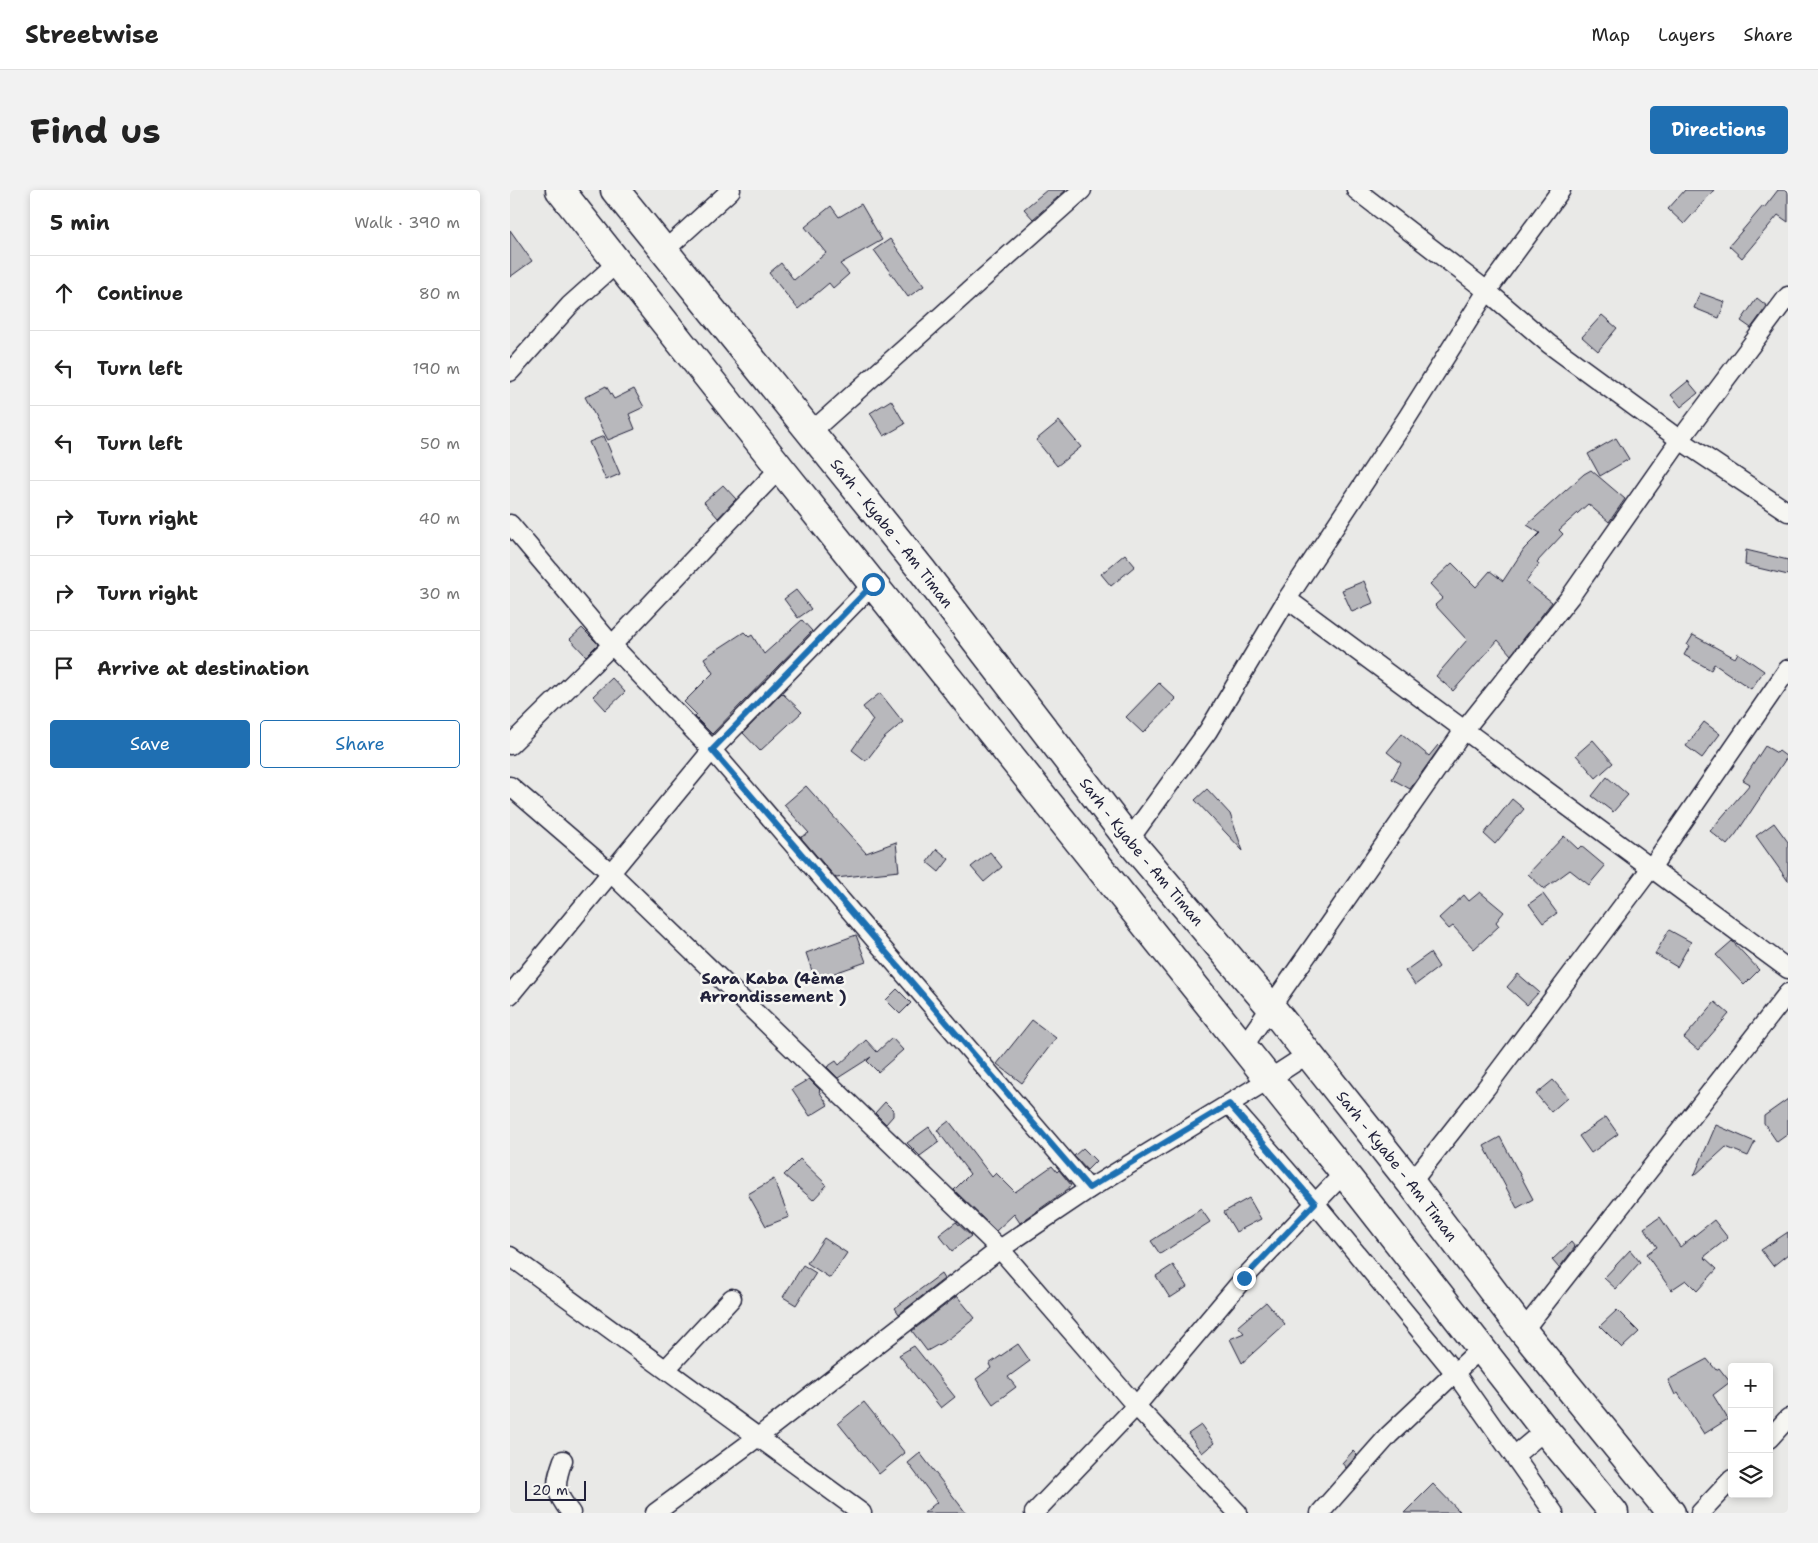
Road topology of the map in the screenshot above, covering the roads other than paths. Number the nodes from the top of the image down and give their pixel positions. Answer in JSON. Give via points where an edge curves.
{"nodes":[{"id":1,"x":560,"y":190,"type":"edge"},
{"id":2,"x":615,"y":190,"type":"edge"},
{"id":3,"x":731,"y":190,"type":"edge"},
{"id":4,"x":1082,"y":190,"type":"edge"},
{"id":5,"x":1356,"y":190,"type":"edge"},
{"id":6,"x":1561,"y":190,"type":"edge"},
{"id":7,"x":665,"y":250,"type":"junction"},
{"id":8,"x":617,"y":263,"type":"junction"},
{"id":9,"x":1487,"y":290,"type":"junction"},
{"id":10,"x":1788,"y":296,"type":"edge"},
{"id":11,"x":510,"y":372,"type":"edge"},
{"id":12,"x":811,"y":432,"type":"junction"},
{"id":13,"x":1680,"y":440,"type":"junction"},
{"id":14,"x":780,"y":468,"type":"junction"},
{"id":15,"x":1788,"y":512,"type":"edge"},
{"id":16,"x":510,"y":524,"type":"edge"},
{"id":17,"x":873,"y":584,"type":"junction"},
{"id":18,"x":1287,"y":599,"type":"junction"},
{"id":19,"x":612,"y":645,"type":"junction"},
{"id":20,"x":1788,"y":669,"type":"edge"},
{"id":21,"x":1465,"y":729,"type":"junction"},
{"id":22,"x":510,"y":745,"type":"edge"},
{"id":23,"x":712,"y":750,"type":"junction"},
{"id":24,"x":510,"y":786,"type":"edge"},
{"id":25,"x":1130,"y":840,"type":"junction"},
{"id":26,"x":1651,"y":868,"type":"junction"},
{"id":27,"x":610,"y":872,"type":"junction"},
{"id":28,"x":1788,"y":969,"type":"edge"},
{"id":29,"x":1788,"y":993,"type":"edge"},
{"id":30,"x":510,"y":995,"type":"edge"},
{"id":31,"x":1271,"y":1007,"type":"junction"},
{"id":32,"x":1243,"y":1047,"type":"junction"},
{"id":33,"x":1308,"y":1054,"type":"junction"},
{"id":34,"x":1268,"y":1080,"type":"junction"},
{"id":35,"x":1229,"y":1104,"type":"junction"},
{"id":36,"x":1344,"y":1173,"type":"junction"},
{"id":37,"x":1411,"y":1184,"type":"junction"},
{"id":38,"x":1089,"y":1188,"type":"junction"},
{"id":39,"x":1315,"y":1203,"type":"junction"},
{"id":40,"x":1000,"y":1248,"type":"junction"},
{"id":41,"x":510,"y":1256,"type":"edge"},
{"id":42,"x":732,"y":1298,"type":"dead end"},
{"id":43,"x":1523,"y":1331,"type":"junction"},
{"id":44,"x":1481,"y":1348,"type":"junction"},
{"id":45,"x":666,"y":1369,"type":"junction"},
{"id":46,"x":1455,"y":1373,"type":"junction"},
{"id":47,"x":1136,"y":1406,"type":"junction"},
{"id":48,"x":1788,"y":1418,"type":"edge"},
{"id":49,"x":1545,"y":1430,"type":"junction"},
{"id":50,"x":1773,"y":1435,"type":"edge"},
{"id":51,"x":758,"y":1437,"type":"junction"},
{"id":52,"x":1514,"y":1456,"type":"junction"},
{"id":53,"x":563,"y":1460,"type":"dead end"},
{"id":54,"x":1728,"y":1484,"type":"edge"},
{"id":55,"x":571,"y":1513,"type":"edge"},
{"id":56,"x":655,"y":1513,"type":"edge"},
{"id":57,"x":862,"y":1513,"type":"edge"},
{"id":58,"x":1034,"y":1513,"type":"edge"},
{"id":59,"x":1238,"y":1513,"type":"edge"},
{"id":60,"x":1320,"y":1513,"type":"edge"},
{"id":61,"x":1554,"y":1513,"type":"edge"},
{"id":62,"x":1614,"y":1513,"type":"edge"},
{"id":63,"x":1672,"y":1513,"type":"edge"},
{"id":64,"x":1700,"y":1513,"type":"edge"}],
"edges":[{"from":1,"to":8,"type":"highway"},
{"from":2,"to":7,"type":"highway","name":"Sarh - Kyabe - Am Timan"},
{"from":3,"to":7,"type":"street"},
{"from":4,"to":12,"type":"street"},
{"from":5,"to":9,"type":"street"},
{"from":6,"to":9,"type":"street"},
{"from":7,"to":12,"type":"highway","name":"Sarh - Kyabe - Am Timan"},
{"from":8,"to":11,"type":"street","via":[[570,305]]},
{"from":8,"to":14,"type":"highway"},
{"from":9,"to":13,"type":"street","via":[[1549,344]]},
{"from":9,"to":18,"type":"street"},
{"from":10,"to":13,"type":"street"},
{"from":12,"to":25,"type":"highway","name":"Sarh - Kyabe - Am Timan","via":[[922,569]]},
{"from":13,"to":15,"type":"street"},
{"from":13,"to":21,"type":"street","via":[[1570,596]]},
{"from":14,"to":17,"type":"highway"},
{"from":14,"to":19,"type":"street"},
{"from":16,"to":19,"type":"street"},
{"from":17,"to":23,"type":"street"},
{"from":17,"to":32,"type":"highway"},
{"from":18,"to":21,"type":"street"},
{"from":18,"to":25,"type":"street","via":[[1208,731]]},
{"from":19,"to":22,"type":"street"},
{"from":19,"to":23,"type":"street"},
{"from":20,"to":26,"type":"street"},
{"from":21,"to":26,"type":"street"},
{"from":21,"to":31,"type":"street"},
{"from":23,"to":27,"type":"street"},
{"from":23,"to":38,"type":"street"},
{"from":24,"to":27,"type":"street"},
{"from":25,"to":31,"type":"highway","name":"Sarh - Kyabe - Am Timan"},
{"from":26,"to":28,"type":"street"},
{"from":26,"to":37,"type":"street"},
{"from":27,"to":30,"type":"street"},
{"from":27,"to":40,"type":"street"},
{"from":29,"to":43,"type":"street"},
{"from":31,"to":32,"type":"street"},
{"from":31,"to":33,"type":"highway","name":"Sarh - Kyabe - Am Timan"},
{"from":32,"to":34,"type":"highway"},
{"from":33,"to":34,"type":"street"},
{"from":33,"to":37,"type":"highway","name":"Sarh - Kyabe - Am Timan"},
{"from":34,"to":35,"type":"street"},
{"from":34,"to":36,"type":"highway"},
{"from":35,"to":38,"type":"street"},
{"from":35,"to":39,"type":"street"},
{"from":36,"to":39,"type":"street"},
{"from":36,"to":44,"type":"highway"},
{"from":37,"to":43,"type":"highway","name":"Sarh - Kyabe - Am Timan"},
{"from":38,"to":40,"type":"street"},
{"from":39,"to":46,"type":"street"},
{"from":39,"to":47,"type":"street","via":[[1244,1278]]},
{"from":40,"to":47,"type":"street"},
{"from":40,"to":51,"type":"street"},
{"from":41,"to":45,"type":"street"},
{"from":42,"to":45,"type":"street"},
{"from":43,"to":63,"type":"highway","name":"Sarh - Kyabe - Am Timan"},
{"from":44,"to":46,"type":"street"},
{"from":44,"to":49,"type":"highway"},
{"from":45,"to":51,"type":"street"},
{"from":46,"to":52,"type":"street"},
{"from":46,"to":60,"type":"street","via":[[1389,1435]]},
{"from":47,"to":58,"type":"street"},
{"from":47,"to":59,"type":"street"},
{"from":48,"to":50,"type":"street"},
{"from":49,"to":52,"type":"street"},
{"from":49,"to":62,"type":"highway"},
{"from":51,"to":56,"type":"street"},
{"from":51,"to":57,"type":"street"},
{"from":52,"to":61,"type":"street"},
{"from":53,"to":55,"type":"street","via":[[556,1479],[559,1498]]},
{"from":54,"to":64,"type":"street"}]}
